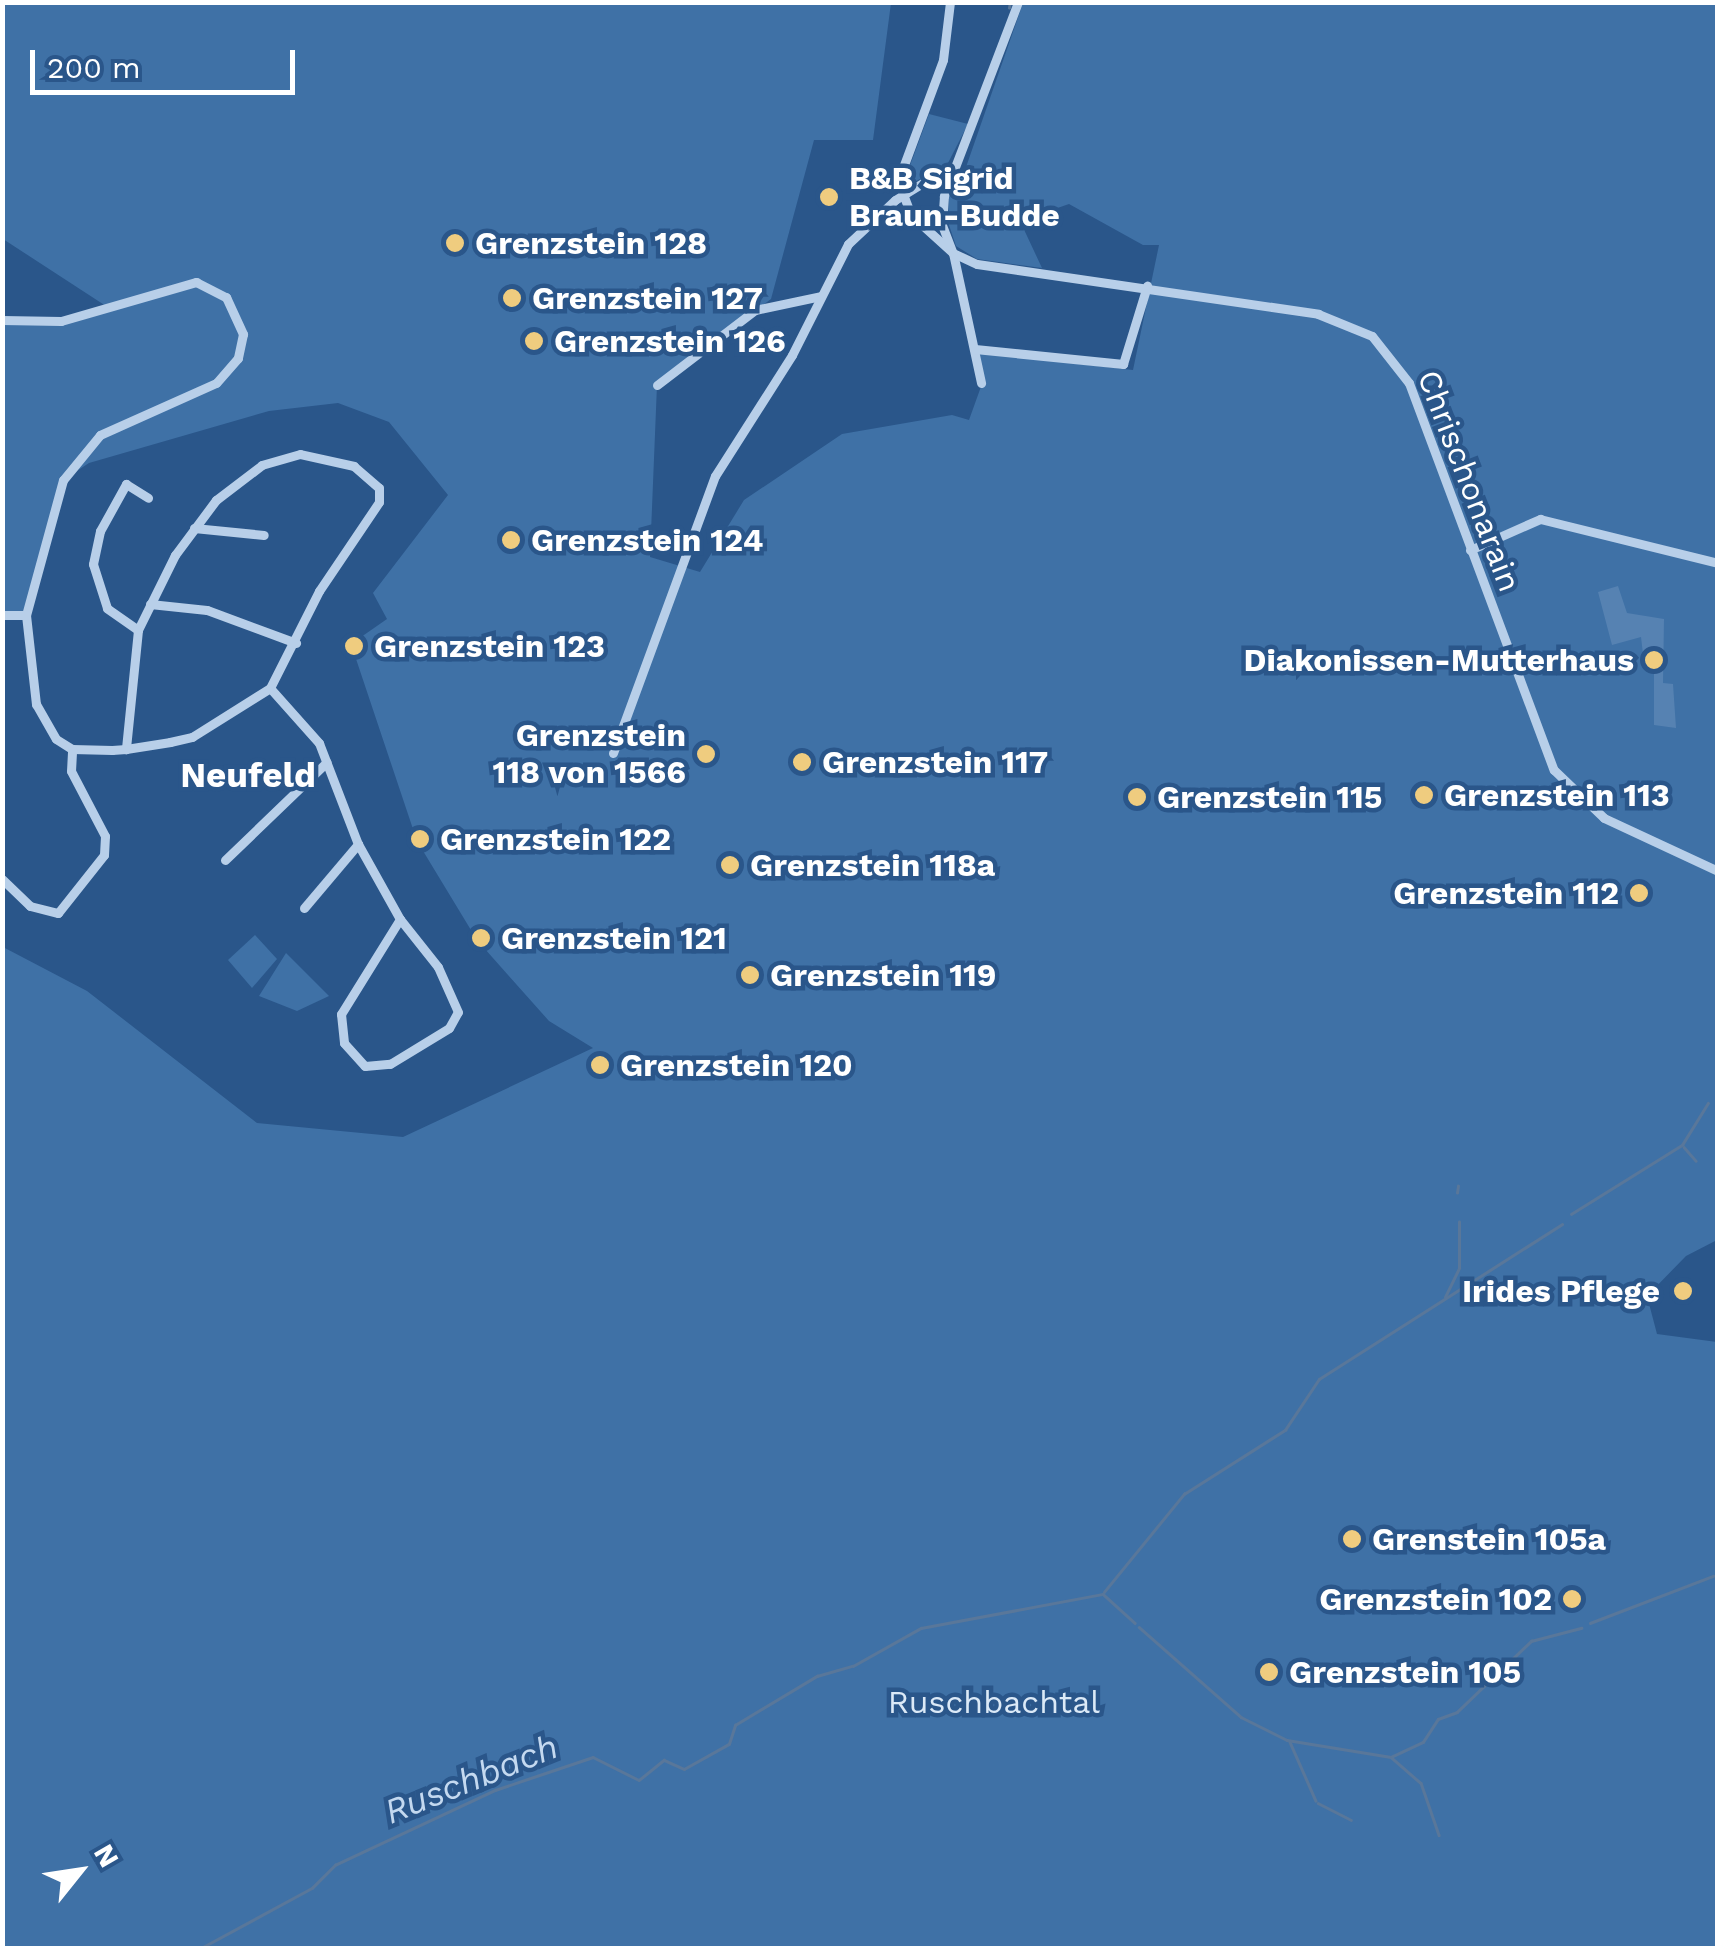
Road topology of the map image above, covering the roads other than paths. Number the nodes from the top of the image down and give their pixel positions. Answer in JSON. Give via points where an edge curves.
{"nodes":[{"id":1,"x":950,"y":2,"type":"edge"},
{"id":2,"x":1018,"y":2,"type":"edge"},
{"id":3,"x":950,"y":178,"type":"junction"},
{"id":4,"x":900,"y":196,"type":"junction"},
{"id":5,"x":954,"y":253,"type":"junction"},
{"id":6,"x":1147,"y":286,"type":"junction"},
{"id":7,"x":821,"y":296,"type":"junction"},
{"id":8,"x":2,"y":320,"type":"edge"},
{"id":9,"x":975,"y":349,"type":"junction"},
{"id":10,"x":981,"y":383,"type":"dead end"},
{"id":11,"x":657,"y":384,"type":"dead end"},
{"id":12,"x":148,"y":498,"type":"dead end"},
{"id":13,"x":194,"y":528,"type":"junction"},
{"id":14,"x":264,"y":535,"type":"dead end"},
{"id":15,"x":1470,"y":550,"type":"junction"},
{"id":16,"x":1718,"y":563,"type":"edge"},
{"id":17,"x":150,"y":604,"type":"junction"},
{"id":18,"x":26,"y":614,"type":"junction"},
{"id":19,"x":2,"y":615,"type":"edge"},
{"id":20,"x":138,"y":630,"type":"junction"},
{"id":21,"x":296,"y":643,"type":"junction"},
{"id":22,"x":270,"y":688,"type":"junction"},
{"id":23,"x":126,"y":748,"type":"junction"},
{"id":24,"x":72,"y":750,"type":"junction"},
{"id":25,"x":613,"y":753,"type":"dead end"},
{"id":26,"x":327,"y":762,"type":"junction"},
{"id":27,"x":358,"y":844,"type":"junction"},
{"id":28,"x":225,"y":860,"type":"dead end"},
{"id":29,"x":1718,"y":870,"type":"edge"},
{"id":30,"x":2,"y":879,"type":"edge"},
{"id":31,"x":304,"y":908,"type":"dead end"},
{"id":32,"x":400,"y":919,"type":"junction"}],
"edges":[{"from":1,"to":4,"type":"street","via":[[943,60],[908,146]]},
{"from":2,"to":3,"type":"street"},
{"from":3,"to":4,"type":"street"},
{"from":3,"to":5,"type":"street","via":[[942,225]]},
{"from":4,"to":5,"type":"street"},
{"from":4,"to":7,"type":"street","via":[[854,233]]},
{"from":5,"to":6,"type":"street","name":"Chrischonarain","via":[[977,264]]},
{"from":5,"to":9,"type":"street"},
{"from":6,"to":9,"type":"street","via":[[1123,364]]},
{"from":6,"to":15,"type":"street","name":"Chrischonarain","via":[[1318,314],[1372,336],[1409,383]]},
{"from":7,"to":11,"type":"street","via":[[755,310]]},
{"from":7,"to":25,"type":"street","via":[[715,476]]},
{"from":8,"to":18,"type":"street","via":[[61,321],[196,282],[226,297],[243,334],[238,358],[202,394],[100,435],[72,462]]},
{"from":9,"to":10,"type":"street"},
{"from":12,"to":20,"type":"street","via":[[126,484],[100,531],[94,564],[107,608]]},
{"from":13,"to":14,"type":"street"},
{"from":13,"to":17,"type":"street"},
{"from":13,"to":21,"type":"street","via":[[234,484],[282,458],[334,458],[373,480],[379,502],[319,592]]},
{"from":15,"to":16,"type":"street","via":[[1540,519]]},
{"from":15,"to":29,"type":"street","name":"Chrischonarain","via":[[1541,747],[1565,784],[1604,818]]},
{"from":17,"to":20,"type":"street"},
{"from":17,"to":21,"type":"street","via":[[207,610]]},
{"from":18,"to":19,"type":"street"},
{"from":18,"to":24,"type":"street","via":[[36,704],[56,739]]},
{"from":20,"to":23,"type":"street"},
{"from":21,"to":22,"type":"street"},
{"from":22,"to":23,"type":"street","via":[[208,731]]},
{"from":22,"to":26,"type":"street","via":[[310,728]]},
{"from":23,"to":24,"type":"street"},
{"from":24,"to":30,"type":"street","via":[[71,771],[105,836],[104,855],[58,913],[30,906]]},
{"from":26,"to":27,"type":"street"},
{"from":26,"to":28,"type":"street"},
{"from":27,"to":31,"type":"street"},
{"from":27,"to":32,"type":"street"},
{"from":32,"to":32,"type":"street","via":[[341,1014],[344,1043],[365,1066],[390,1064],[449,1028],[458,1012],[438,967]]}]}
